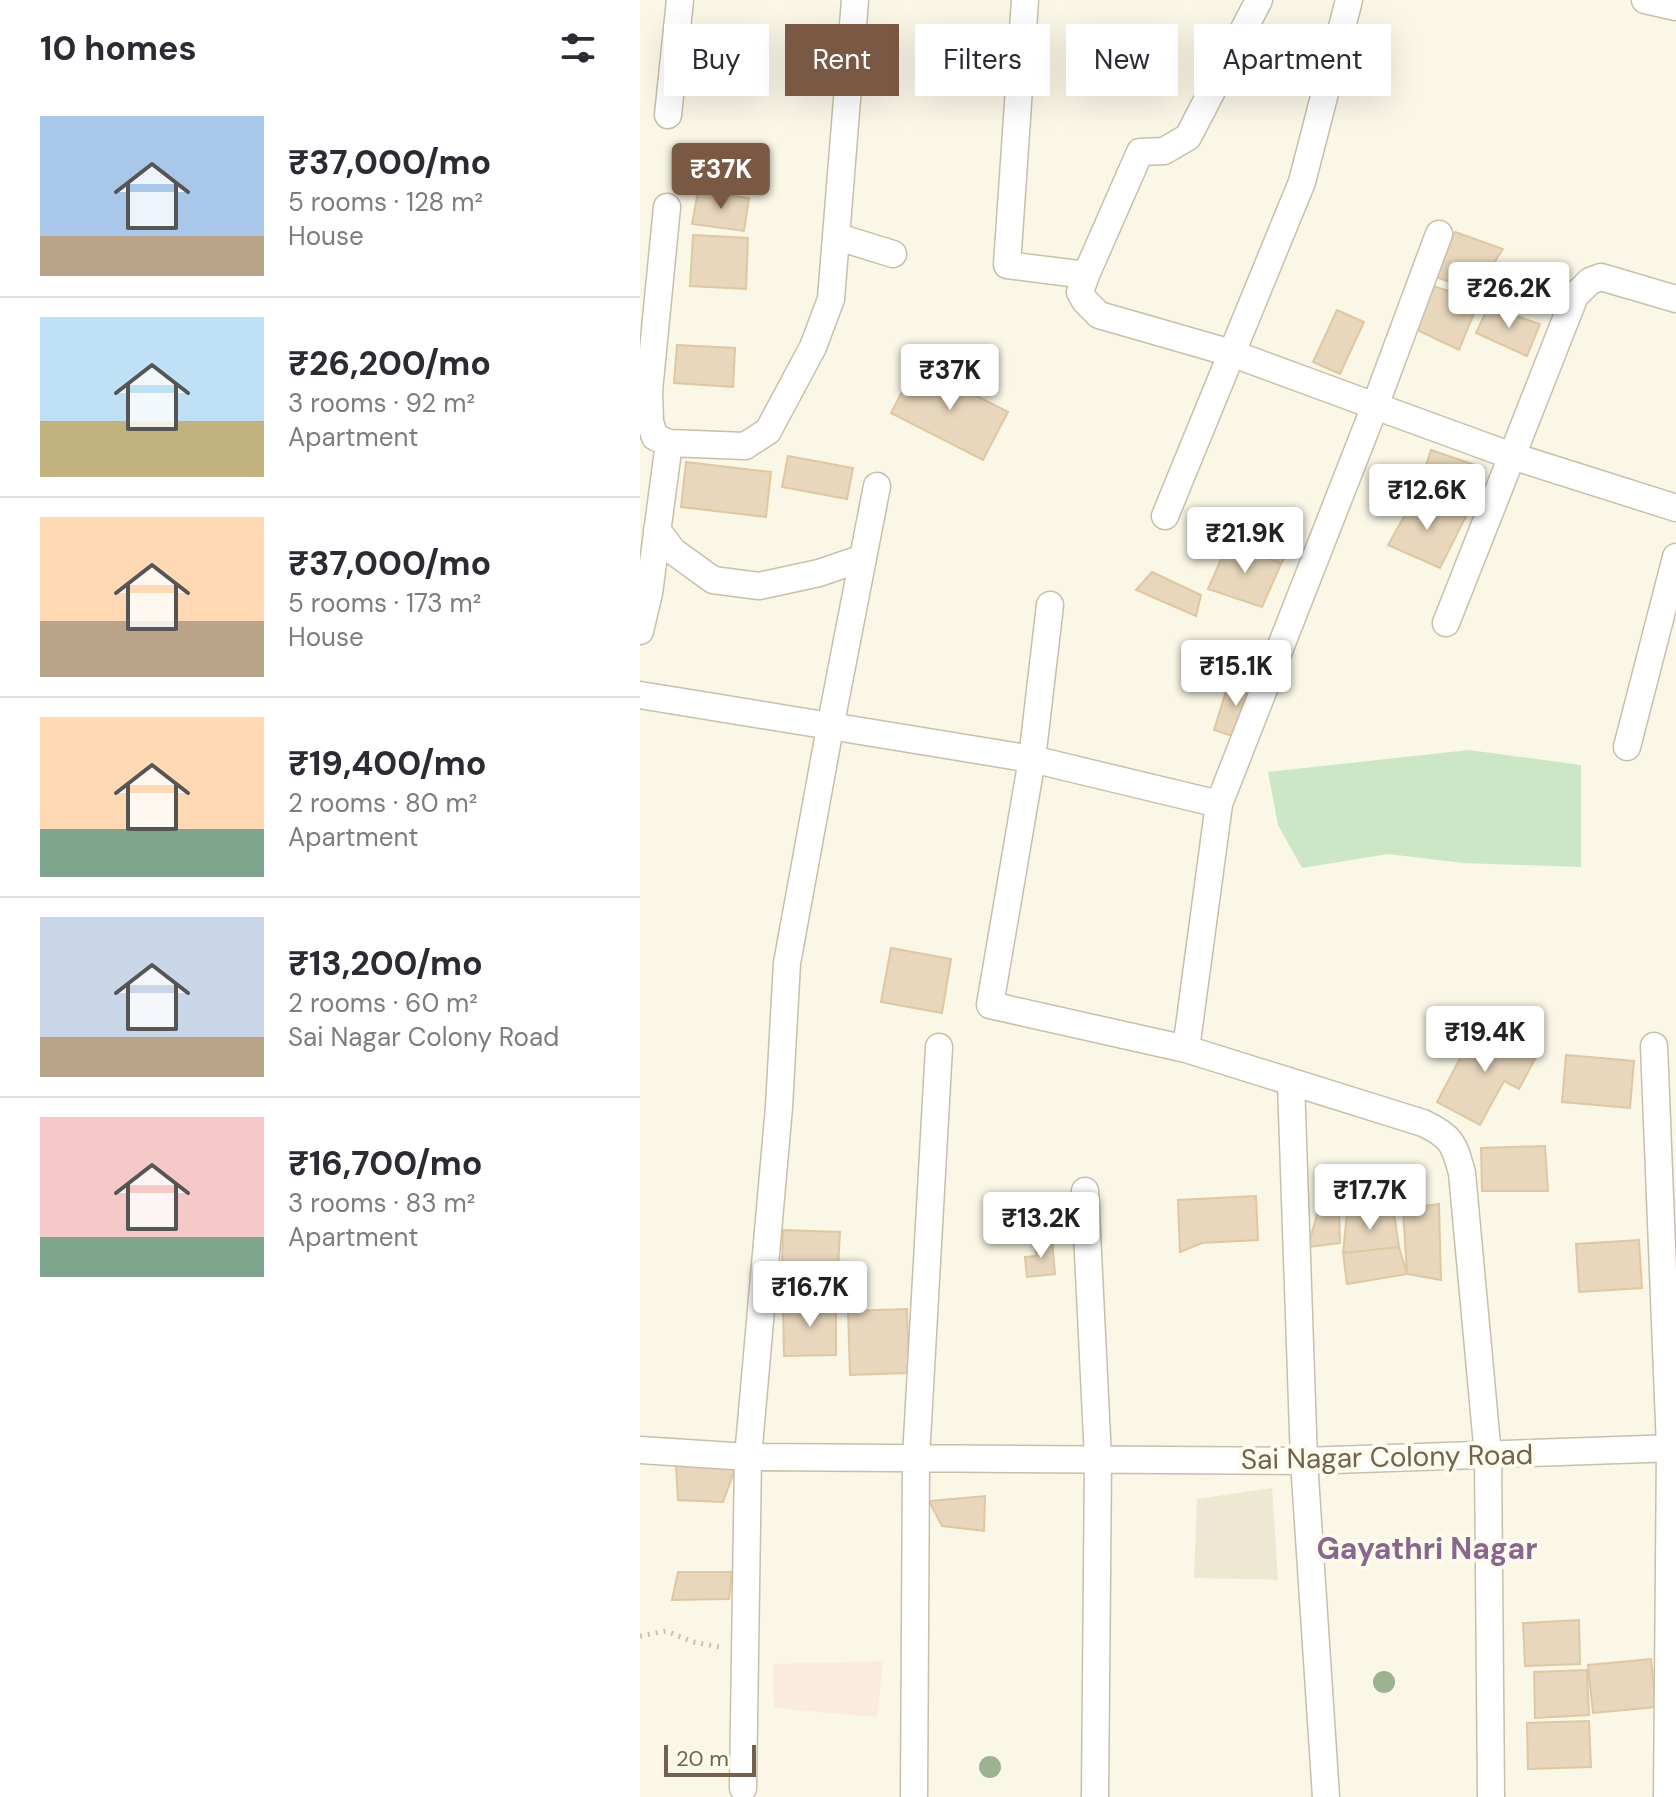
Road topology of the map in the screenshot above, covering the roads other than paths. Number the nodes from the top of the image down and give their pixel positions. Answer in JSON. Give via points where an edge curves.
{"nodes":[{"id":1,"x":680,"y":0,"type":"edge"},
{"id":2,"x":855,"y":0,"type":"edge"},
{"id":3,"x":1025,"y":0,"type":"edge"},
{"id":4,"x":1259,"y":0,"type":"edge"},
{"id":5,"x":1349,"y":0,"type":"edge"},
{"id":6,"x":1645,"y":0,"type":"edge"},
{"id":7,"x":1676,"y":7,"type":"edge"},
{"id":8,"x":668,"y":115,"type":"dead end"},
{"id":9,"x":667,"y":207,"type":"dead end"},
{"id":10,"x":1439,"y":234,"type":"dead end"},
{"id":11,"x":838,"y":237,"type":"junction"},
{"id":12,"x":893,"y":254,"type":"dead end"},
{"id":13,"x":1086,"y":275,"type":"junction"},
{"id":14,"x":1676,"y":299,"type":"edge"},
{"id":15,"x":1231,"y":353,"type":"junction"},
{"id":16,"x":1375,"y":406,"type":"junction"},
{"id":17,"x":669,"y":443,"type":"junction"},
{"id":18,"x":1512,"y":456,"type":"junction"},
{"id":19,"x":877,"y":486,"type":"dead end"},
{"id":20,"x":1676,"y":508,"type":"edge"},
{"id":21,"x":1165,"y":516,"type":"dead end"},
{"id":22,"x":657,"y":530,"type":"junction"},
{"id":23,"x":1676,"y":557,"type":"edge"},
{"id":24,"x":863,"y":558,"type":"junction"},
{"id":25,"x":1050,"y":605,"type":"dead end"},
{"id":26,"x":1446,"y":623,"type":"dead end"},
{"id":27,"x":640,"y":631,"type":"edge"},
{"id":28,"x":640,"y":695,"type":"edge"},
{"id":29,"x":830,"y":728,"type":"junction"},
{"id":30,"x":1627,"y":747,"type":"dead end"},
{"id":31,"x":1032,"y":759,"type":"junction"},
{"id":32,"x":1219,"y":804,"type":"junction"},
{"id":33,"x":1654,"y":1046,"type":"dead end"},
{"id":34,"x":939,"y":1047,"type":"dead end"},
{"id":35,"x":1186,"y":1049,"type":"junction"},
{"id":36,"x":1291,"y":1083,"type":"junction"},
{"id":37,"x":1085,"y":1191,"type":"dead end"},
{"id":38,"x":1673,"y":1448,"type":"edge"},
{"id":39,"x":640,"y":1450,"type":"edge"},
{"id":40,"x":1488,"y":1456,"type":"junction"},
{"id":41,"x":748,"y":1457,"type":"junction"},
{"id":42,"x":916,"y":1458,"type":"junction"},
{"id":43,"x":1098,"y":1459,"type":"junction"},
{"id":44,"x":1304,"y":1461,"type":"junction"},
{"id":45,"x":743,"y":1788,"type":"dead end"},
{"id":46,"x":914,"y":1797,"type":"edge"},
{"id":47,"x":1095,"y":1797,"type":"edge"},
{"id":48,"x":1326,"y":1797,"type":"edge"},
{"id":49,"x":1491,"y":1797,"type":"edge"},
{"id":50,"x":1667,"y":1797,"type":"edge"}],
"edges":[{"from":1,"to":8,"type":"street"},
{"from":2,"to":11,"type":"street"},
{"from":3,"to":13,"type":"street","via":[[1007,265]]},
{"from":4,"to":13,"type":"street","via":[[1188,137],[1164,151],[1140,152]]},
{"from":5,"to":15,"type":"street","via":[[1302,182]]},
{"from":6,"to":7,"type":"street"},
{"from":9,"to":17,"type":"street","via":[[649,391],[655,437]]},
{"from":10,"to":16,"type":"street"},
{"from":11,"to":12,"type":"street"},
{"from":11,"to":17,"type":"street","via":[[831,299],[813,347],[768,431],[745,446]]},
{"from":13,"to":15,"type":"street","via":[[1080,292],[1099,315]]},
{"from":14,"to":18,"type":"street","via":[[1601,277],[1581,287]]},
{"from":15,"to":16,"type":"street"},
{"from":15,"to":21,"type":"street"},
{"from":16,"to":18,"type":"street"},
{"from":16,"to":32,"type":"street"},
{"from":17,"to":22,"type":"street"},
{"from":18,"to":20,"type":"street"},
{"from":18,"to":26,"type":"street"},
{"from":19,"to":24,"type":"street"},
{"from":22,"to":24,"type":"street","via":[[673,551],[713,580],[759,586]]},
{"from":22,"to":27,"type":"street"},
{"from":23,"to":30,"type":"street"},
{"from":24,"to":29,"type":"street"},
{"from":25,"to":31,"type":"street"},
{"from":28,"to":29,"type":"street"},
{"from":29,"to":31,"type":"street"},
{"from":29,"to":41,"type":"street","via":[[787,963]]},
{"from":31,"to":32,"type":"street"},
{"from":31,"to":35,"type":"street","via":[[990,1005]]},
{"from":32,"to":35,"type":"street"},
{"from":33,"to":38,"type":"street"},
{"from":34,"to":42,"type":"street"},
{"from":35,"to":36,"type":"street"},
{"from":36,"to":40,"type":"street","via":[[1423,1123],[1444,1133],[1455,1148],[1462,1173]]},
{"from":36,"to":44,"type":"street"},
{"from":37,"to":43,"type":"street"},
{"from":38,"to":40,"type":"street","name":"Sai Nagar Colony Road"},
{"from":38,"to":50,"type":"street"},
{"from":39,"to":41,"type":"street","name":"Sai Nagar Colony Road"},
{"from":40,"to":44,"type":"street","name":"Sai Nagar Colony Road"},
{"from":40,"to":49,"type":"street"},
{"from":41,"to":42,"type":"street","name":"Sai Nagar Colony Road"},
{"from":41,"to":45,"type":"street"},
{"from":42,"to":43,"type":"street","name":"Sai Nagar Colony Road"},
{"from":42,"to":46,"type":"street"},
{"from":43,"to":44,"type":"street","name":"Sai Nagar Colony Road"},
{"from":43,"to":47,"type":"street"},
{"from":44,"to":48,"type":"street"}]}
